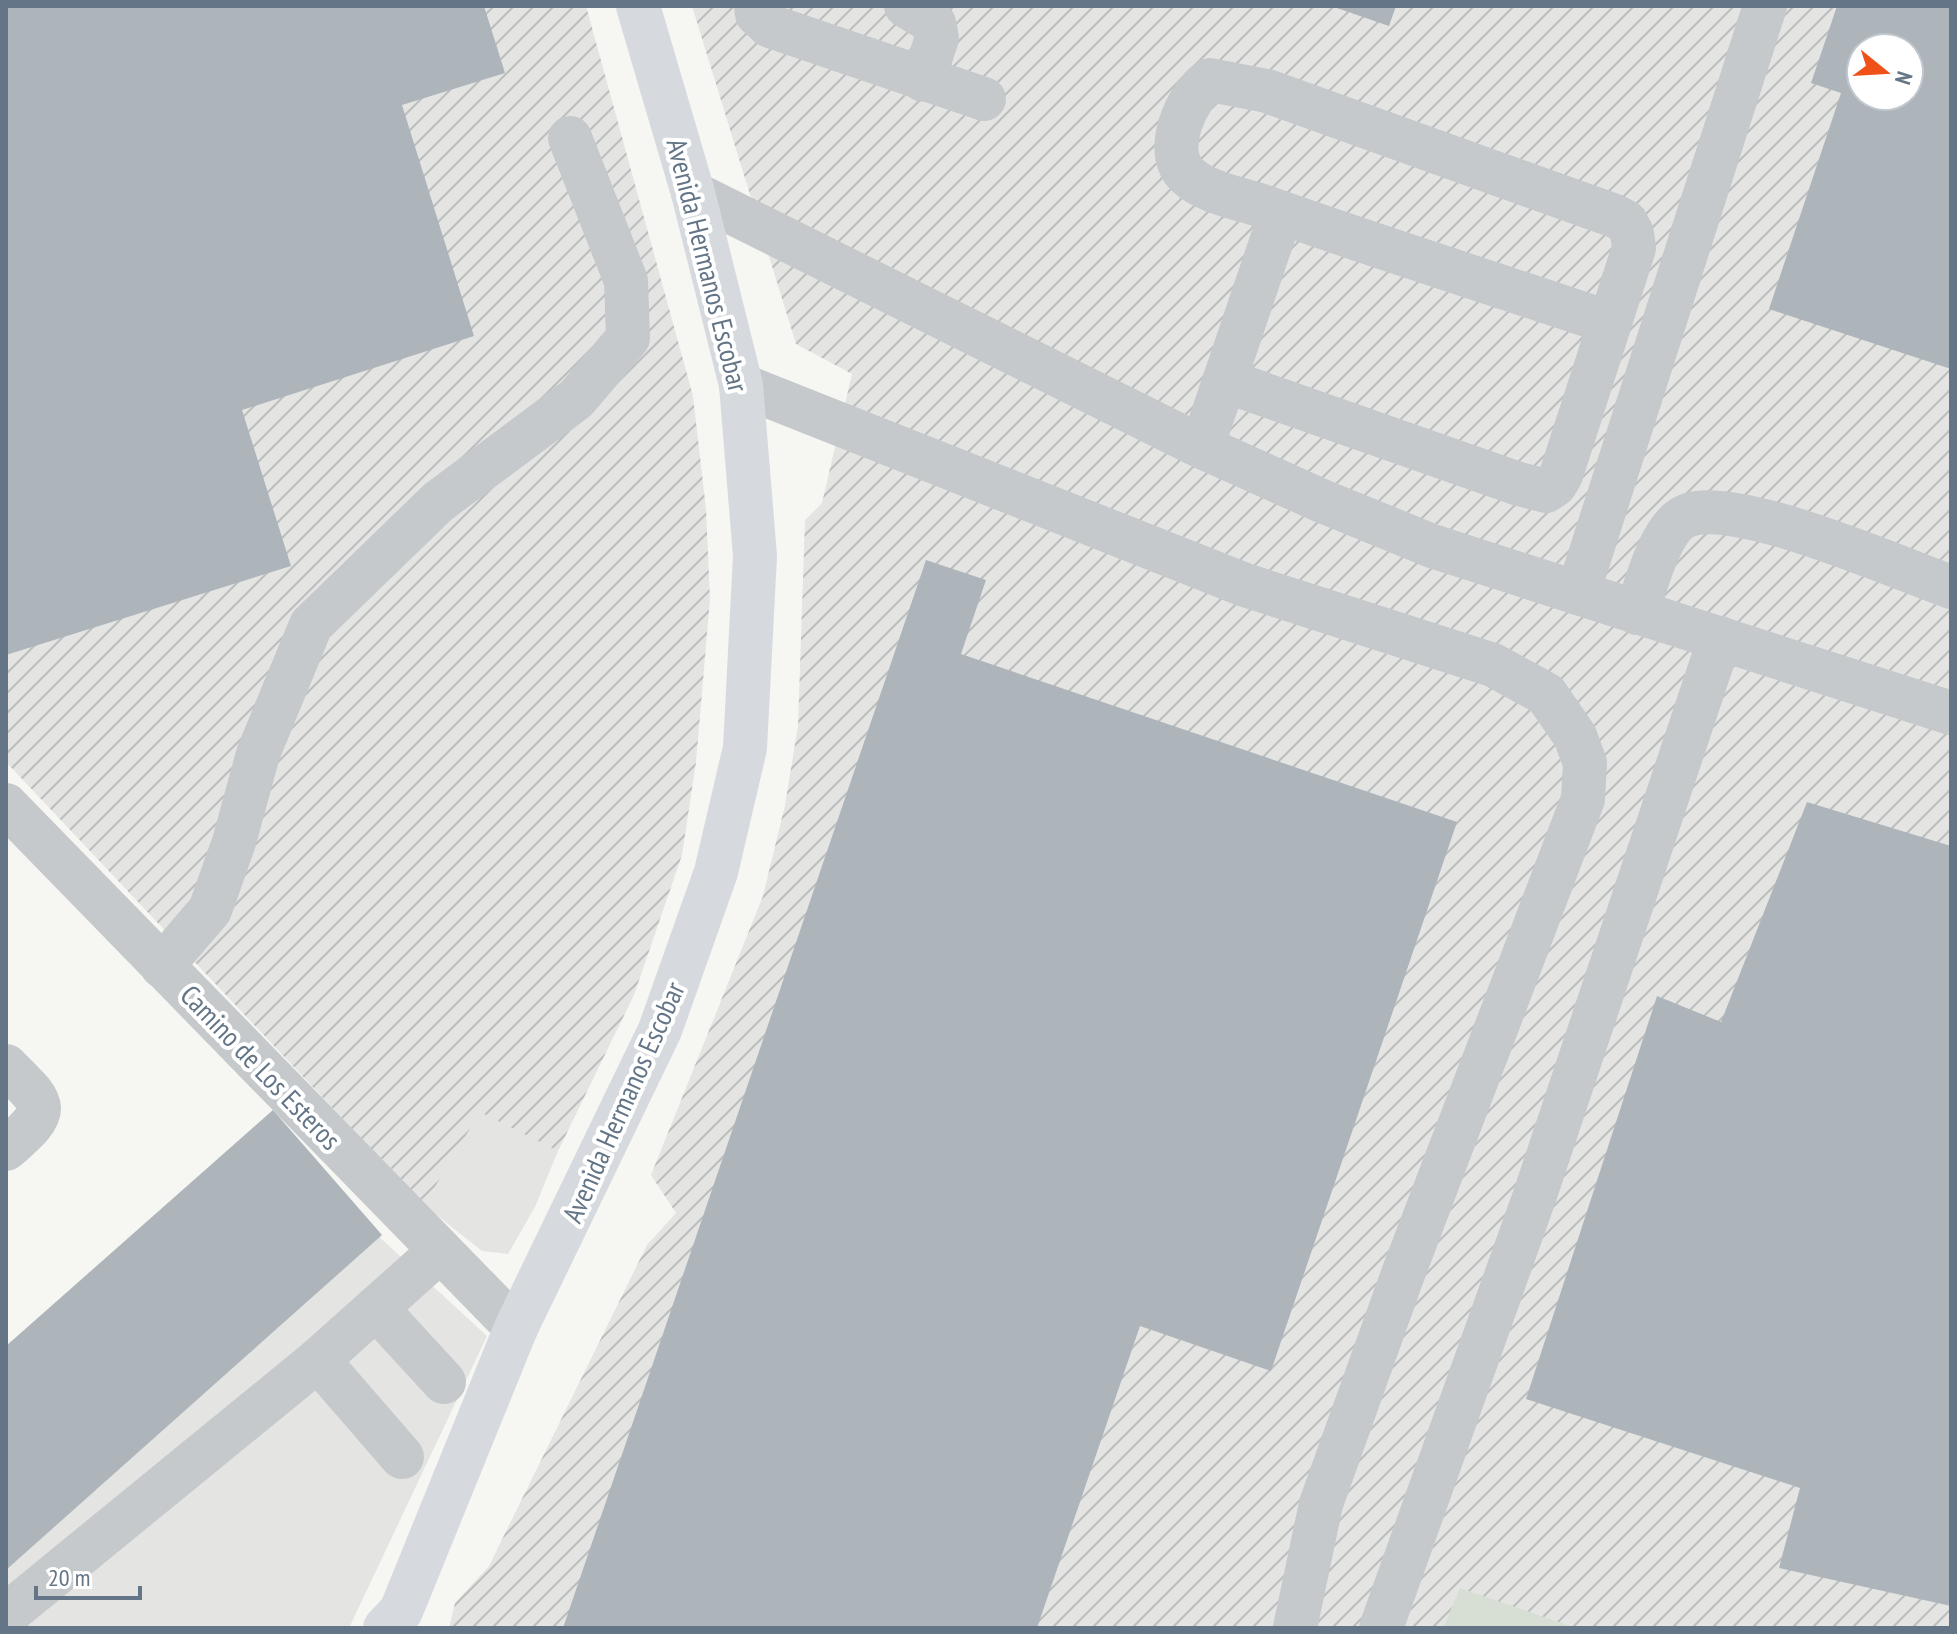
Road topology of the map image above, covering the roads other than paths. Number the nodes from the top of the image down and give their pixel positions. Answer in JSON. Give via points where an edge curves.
{"nodes":[{"id":1,"x":638,"y":6,"type":"edge"},
{"id":2,"x":756,"y":6,"type":"edge"},
{"id":3,"x":906,"y":6,"type":"edge"},
{"id":4,"x":1765,"y":6,"type":"edge"},
{"id":5,"x":923,"y":80,"type":"junction"},
{"id":6,"x":984,"y":99,"type":"dead end"},
{"id":7,"x":570,"y":138,"type":"dead end"},
{"id":8,"x":693,"y":193,"type":"junction"},
{"id":9,"x":1281,"y":213,"type":"junction"},
{"id":10,"x":1610,"y":323,"type":"junction"},
{"id":11,"x":1226,"y":381,"type":"junction"},
{"id":12,"x":741,"y":385,"type":"junction"},
{"id":13,"x":1202,"y":447,"type":"junction"},
{"id":14,"x":1951,"y":587,"type":"edge"},
{"id":15,"x":1578,"y":593,"type":"junction"},
{"id":16,"x":1637,"y":613,"type":"junction"},
{"id":17,"x":1720,"y":638,"type":"junction"},
{"id":18,"x":1951,"y":713,"type":"edge"},
{"id":19,"x":6,"y":805,"type":"edge"},
{"id":20,"x":162,"y":966,"type":"junction"},
{"id":21,"x":6,"y":1066,"type":"edge"},
{"id":22,"x":6,"y":1149,"type":"edge"},
{"id":23,"x":440,"y":1251,"type":"junction"},
{"id":24,"x":376,"y":1308,"type":"junction"},
{"id":25,"x":516,"y":1328,"type":"junction"},
{"id":26,"x":318,"y":1360,"type":"junction"},
{"id":27,"x":444,"y":1382,"type":"dead end"},
{"id":28,"x":402,"y":1457,"type":"dead end"},
{"id":29,"x":6,"y":1615,"type":"edge"},
{"id":30,"x":398,"y":1622,"type":"edge"},
{"id":31,"x":1295,"y":1628,"type":"edge"},
{"id":32,"x":1381,"y":1628,"type":"edge"}],
"edges":[{"from":1,"to":8,"type":"main road","name":"Avenida Hermanos Escobar"},
{"from":2,"to":5,"type":"street","via":[[770,26]]},
{"from":3,"to":5,"type":"street","via":[[934,23],[937,38]]},
{"from":4,"to":15,"type":"street"},
{"from":5,"to":6,"type":"street"},
{"from":7,"to":20,"type":"street","via":[[626,281],[628,338],[576,399],[438,502],[311,625],[258,754],[210,910]]},
{"from":8,"to":12,"type":"main road","name":"Avenida Hermanos Escobar"},
{"from":8,"to":13,"type":"street"},
{"from":9,"to":10,"type":"street"},
{"from":9,"to":10,"type":"street","via":[[1201,184],[1178,162],[1176,148],[1186,110],[1210,80],[1267,91],[1626,222],[1634,248]]},
{"from":9,"to":11,"type":"street"},
{"from":10,"to":11,"type":"street","via":[[1561,475],[1546,491]]},
{"from":11,"to":13,"type":"street"},
{"from":12,"to":25,"type":"main road","name":"Avenida Hermanos Escobar","via":[[755,556],[750,672],[745,748],[716,872],[660,1030]]},
{"from":12,"to":31,"type":"street","via":[[1245,585],[1493,665],[1546,694],[1575,736],[1585,763],[1583,799],[1321,1504]]},
{"from":13,"to":15,"type":"street","via":[[1432,546]]},
{"from":14,"to":16,"type":"street","via":[[1754,517],[1713,510],[1684,516],[1668,533]]},
{"from":15,"to":16,"type":"street"},
{"from":16,"to":17,"type":"street"},
{"from":17,"to":18,"type":"street"},
{"from":17,"to":32,"type":"street","via":[[1535,1195]]},
{"from":19,"to":20,"type":"street","name":"Camino de Los Esteros"},
{"from":20,"to":23,"type":"street","name":"Camino de Los Esteros"},
{"from":21,"to":22,"type":"street","via":[[35,1094],[40,1113]]},
{"from":23,"to":24,"type":"street"},
{"from":23,"to":25,"type":"street","name":"Camino de Los Esteros"},
{"from":24,"to":26,"type":"street"},
{"from":24,"to":27,"type":"street"},
{"from":25,"to":30,"type":"main road","name":"Avenida Hermanos Escobar"},
{"from":26,"to":28,"type":"street"},
{"from":26,"to":29,"type":"street"}]}
